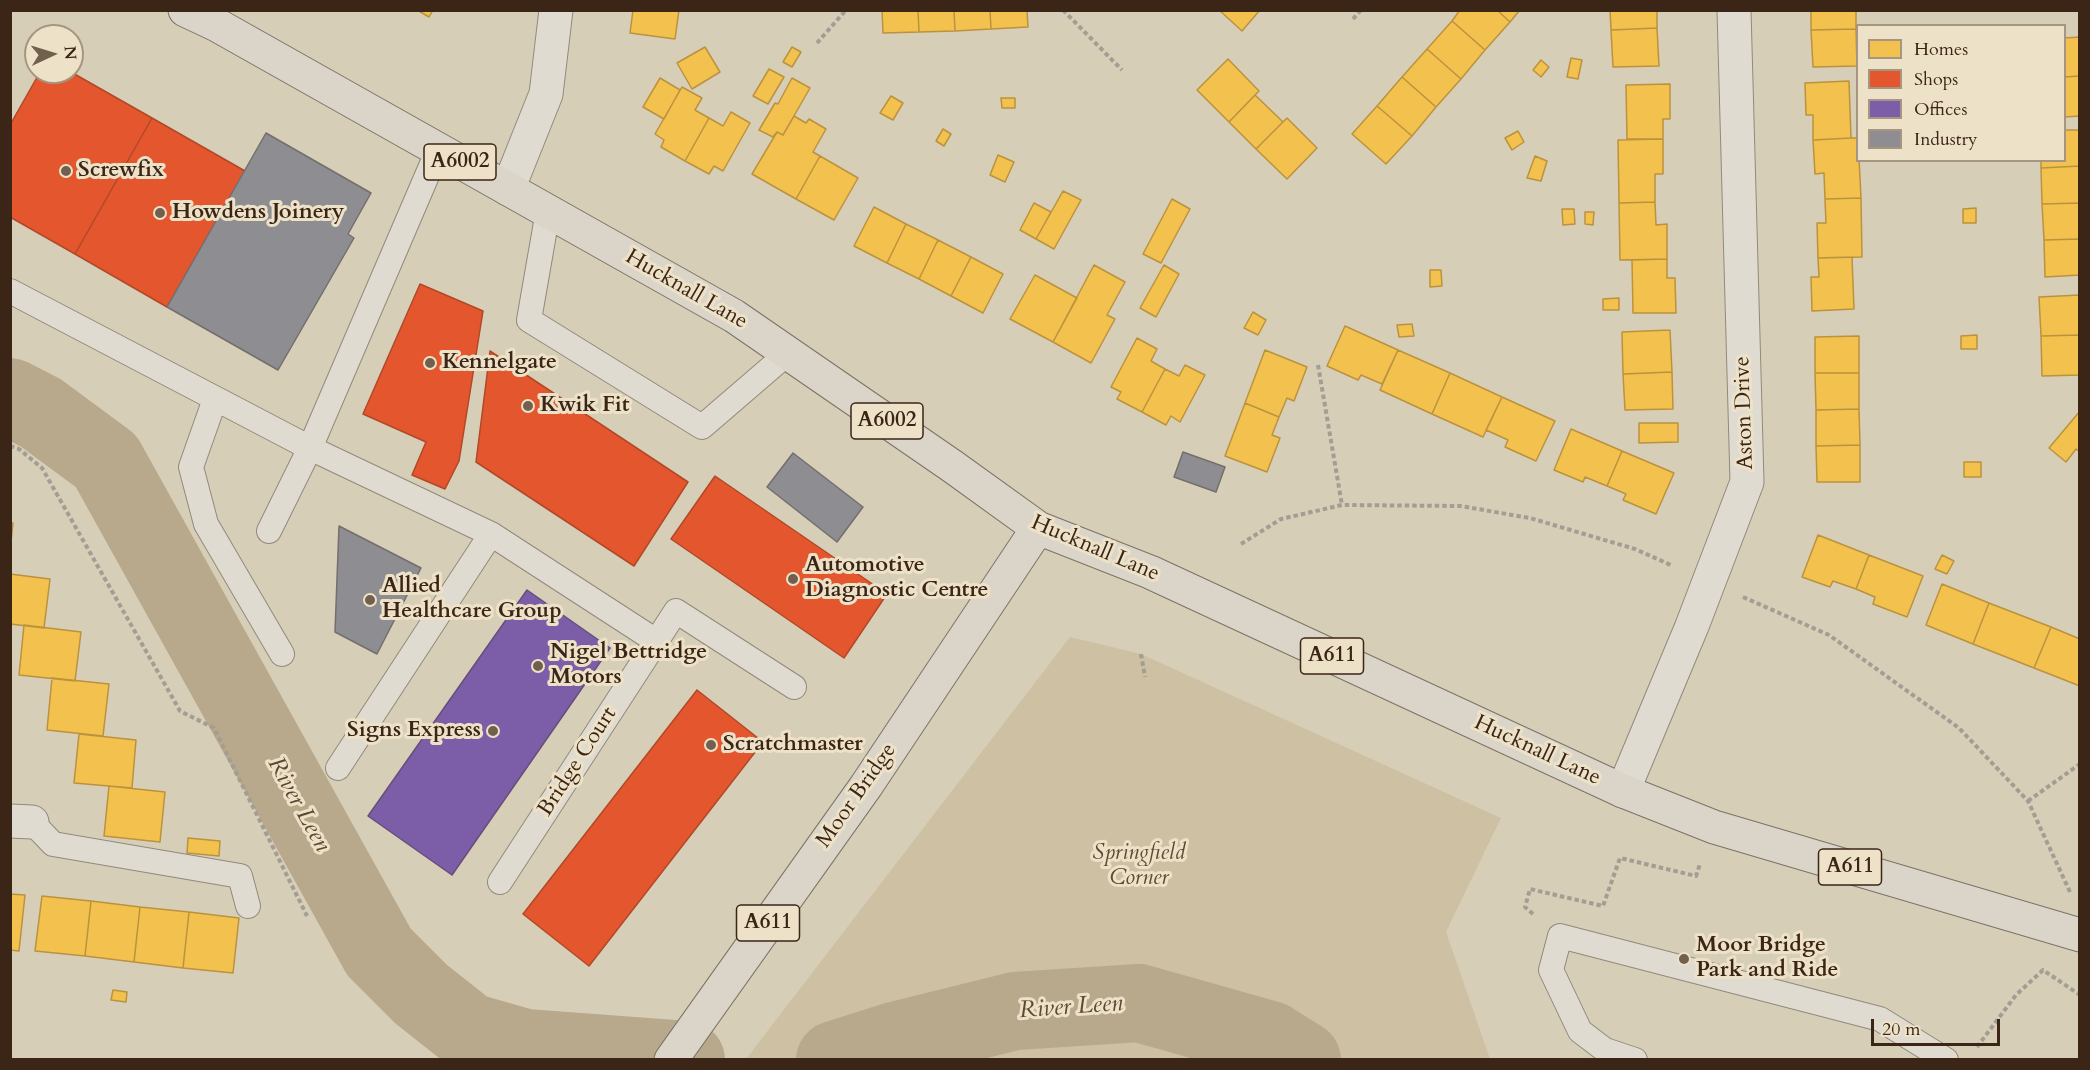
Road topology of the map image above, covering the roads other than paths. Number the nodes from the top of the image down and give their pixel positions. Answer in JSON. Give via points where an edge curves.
{"nodes":[{"id":1,"x":185,"y":10,"type":"edge"},
{"id":2,"x":556,"y":10,"type":"edge"},
{"id":3,"x":1734,"y":10,"type":"edge"},
{"id":4,"x":438,"y":150,"type":"junction"},
{"id":5,"x":508,"y":189,"type":"junction"},
{"id":6,"x":548,"y":211,"type":"junction"},
{"id":7,"x":10,"y":291,"type":"edge"},
{"id":8,"x":788,"y":353,"type":"junction"},
{"id":9,"x":215,"y":399,"type":"junction"},
{"id":10,"x":310,"y":448,"type":"junction"},
{"id":11,"x":1038,"y":528,"type":"junction"},
{"id":12,"x":269,"y":531,"type":"dead end"},
{"id":13,"x":491,"y":534,"type":"junction"},
{"id":14,"x":656,"y":641,"type":"junction"},
{"id":15,"x":282,"y":654,"type":"dead end"},
{"id":16,"x":794,"y":687,"type":"dead end"},
{"id":17,"x":338,"y":768,"type":"dead end"},
{"id":18,"x":1623,"y":791,"type":"junction"},
{"id":19,"x":21,"y":821,"type":"edge"},
{"id":20,"x":500,"y":882,"type":"dead end"},
{"id":21,"x":248,"y":906,"type":"dead end"},
{"id":22,"x":2079,"y":935,"type":"edge"},
{"id":23,"x":671,"y":1059,"type":"edge"},
{"id":24,"x":1635,"y":1059,"type":"edge"},
{"id":25,"x":1946,"y":1059,"type":"edge"}],
"edges":[{"from":1,"to":4,"type":"main road","name":"Hucknall Lane","number":"A6002"},
{"from":2,"to":5,"type":"street","via":[[546,94]]},
{"from":3,"to":18,"type":"street","name":"Aston Drive","via":[[1747,483]]},
{"from":4,"to":5,"type":"main road","name":"Hucknall Lane","number":"A6002"},
{"from":4,"to":10,"type":"lane"},
{"from":5,"to":6,"type":"main road","name":"Hucknall Lane","number":"A6002"},
{"from":6,"to":8,"type":"main road","name":"Hucknall Lane","number":"A6002","via":[[734,316]]},
{"from":6,"to":8,"type":"lane","via":[[529,320],[702,427]]},
{"from":7,"to":9,"type":"lane"},
{"from":8,"to":11,"type":"main road","name":"Hucknall Lane","number":"A6002"},
{"from":9,"to":10,"type":"lane"},
{"from":9,"to":15,"type":"lane","via":[[191,467],[206,524]]},
{"from":10,"to":12,"type":"lane"},
{"from":10,"to":13,"type":"lane"},
{"from":11,"to":18,"type":"main road","name":"Hucknall Lane","number":"A611","via":[[1159,576]]},
{"from":11,"to":23,"type":"main road","name":"Moor Bridge","number":"A611","via":[[866,786]]},
{"from":13,"to":14,"type":"lane"},
{"from":13,"to":17,"type":"lane"},
{"from":14,"to":16,"type":"lane","name":"Bridge Court","via":[[676,611]]},
{"from":14,"to":20,"type":"lane","name":"Bridge Court"},
{"from":18,"to":22,"type":"main road","name":"Hucknall Lane","number":"A611","via":[[1714,827]]},
{"from":19,"to":21,"type":"lane","via":[[53,844],[240,876]]},
{"from":24,"to":25,"type":"lane","via":[[1605,1050],[1580,1031],[1551,970],[1560,936],[1880,1019]]}]}
